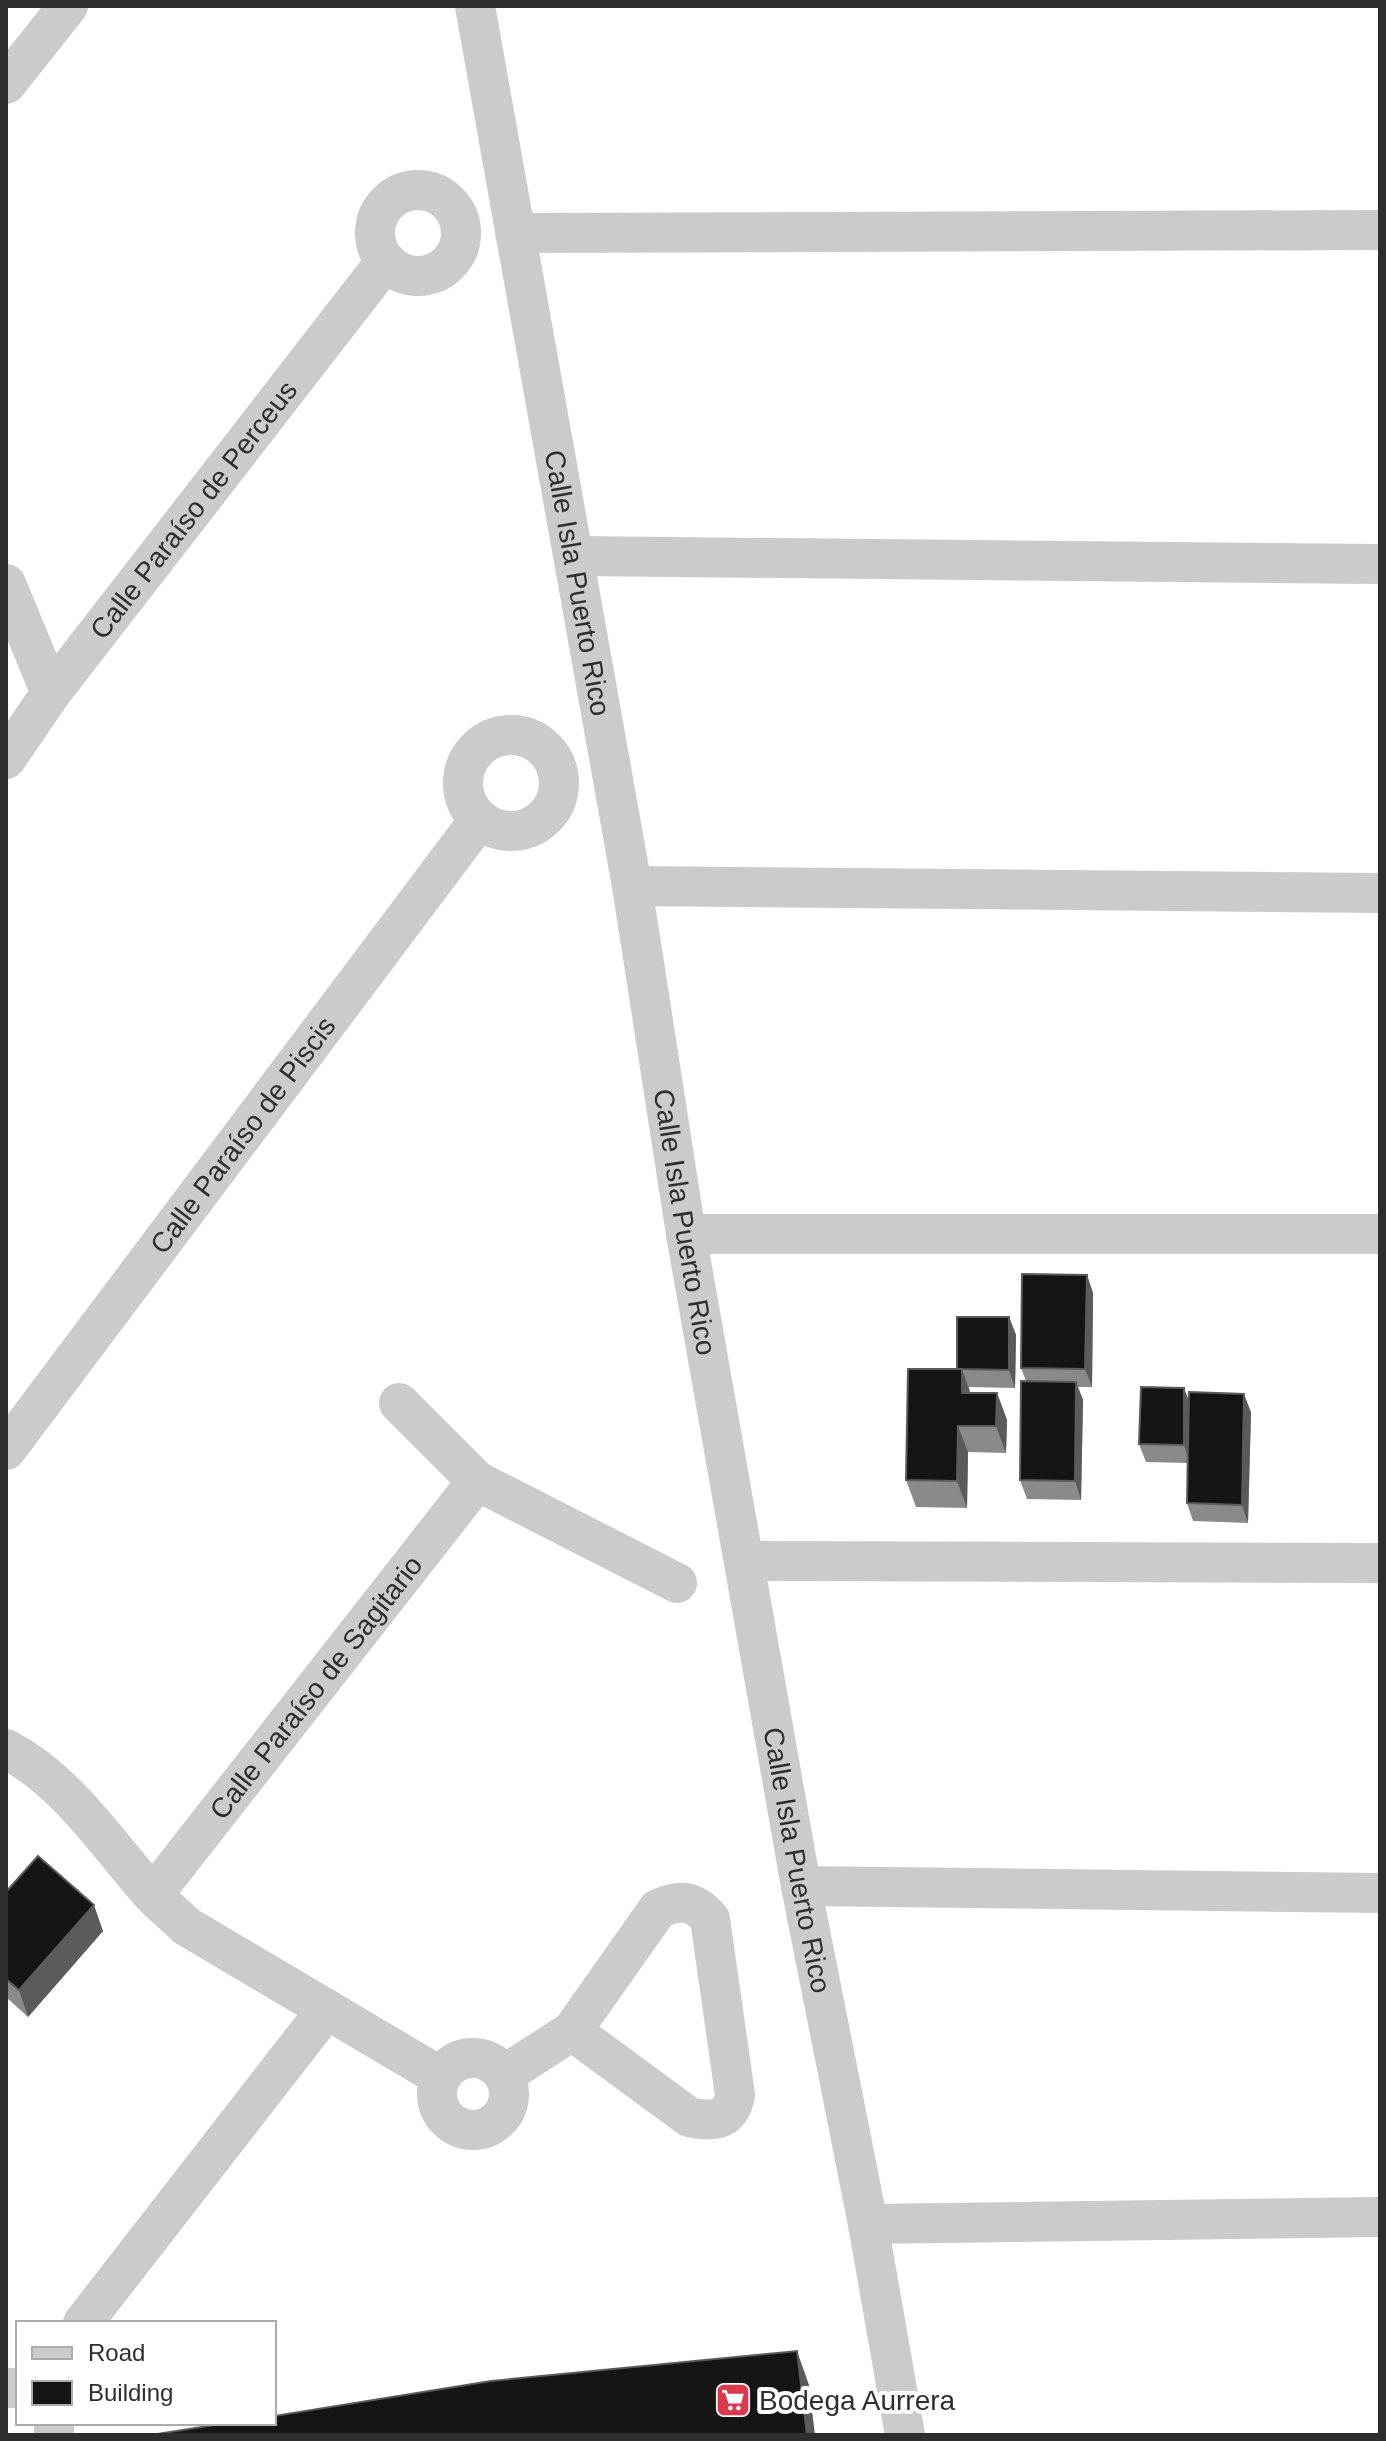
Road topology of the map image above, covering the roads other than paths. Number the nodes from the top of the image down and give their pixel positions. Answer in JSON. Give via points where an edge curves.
{"nodes":[{"id":1,"x":68,"y":6,"type":"edge"},
{"id":2,"x":475,"y":6,"type":"edge"},
{"id":3,"x":6,"y":84,"type":"edge"},
{"id":4,"x":1380,"y":230,"type":"edge"},
{"id":5,"x":515,"y":233,"type":"junction"},
{"id":6,"x":386,"y":261,"type":"dead end"},
{"id":7,"x":574,"y":556,"type":"junction"},
{"id":8,"x":1380,"y":564,"type":"edge"},
{"id":9,"x":6,"y":584,"type":"edge"},
{"id":10,"x":51,"y":693,"type":"junction"},
{"id":11,"x":6,"y":759,"type":"edge"},
{"id":12,"x":479,"y":820,"type":"dead end"},
{"id":13,"x":632,"y":886,"type":"junction"},
{"id":14,"x":1380,"y":893,"type":"edge"},
{"id":15,"x":686,"y":1234,"type":"junction"},
{"id":16,"x":1380,"y":1234,"type":"edge"},
{"id":17,"x":399,"y":1403,"type":"dead end"},
{"id":18,"x":6,"y":1450,"type":"edge"},
{"id":19,"x":477,"y":1481,"type":"junction"},
{"id":20,"x":745,"y":1561,"type":"junction"},
{"id":21,"x":1380,"y":1563,"type":"edge"},
{"id":22,"x":677,"y":1583,"type":"dead end"},
{"id":23,"x":12,"y":1762,"type":"edge"},
{"id":24,"x":801,"y":1886,"type":"junction"},
{"id":25,"x":1380,"y":1893,"type":"edge"},
{"id":26,"x":153,"y":1895,"type":"junction"},
{"id":27,"x":327,"y":2009,"type":"junction"},
{"id":28,"x":572,"y":2031,"type":"junction"},
{"id":29,"x":504,"y":2075,"type":"junction"},
{"id":30,"x":441,"y":2077,"type":"junction"},
{"id":31,"x":1380,"y":2217,"type":"edge"},
{"id":32,"x":868,"y":2224,"type":"junction"},
{"id":33,"x":85,"y":2321,"type":"edge"},
{"id":34,"x":905,"y":2435,"type":"edge"}],
"edges":[{"from":1,"to":3,"type":"street"},
{"from":2,"to":5,"type":"street","name":"Calle Isla Puerto Rico"},
{"from":4,"to":5,"type":"street"},
{"from":5,"to":7,"type":"street","name":"Calle Isla Puerto Rico"},
{"from":6,"to":10,"type":"street","name":"Calle Paraíso de Perceus"},
{"from":7,"to":8,"type":"street"},
{"from":7,"to":13,"type":"street","name":"Calle Isla Puerto Rico"},
{"from":9,"to":10,"type":"street"},
{"from":10,"to":11,"type":"street","name":"Calle Paraíso de Perceus"},
{"from":12,"to":18,"type":"street","name":"Calle Paraíso de Piscis"},
{"from":13,"to":14,"type":"street"},
{"from":13,"to":15,"type":"street","name":"Calle Isla Puerto Rico"},
{"from":15,"to":16,"type":"street"},
{"from":15,"to":20,"type":"street","name":"Calle Isla Puerto Rico"},
{"from":17,"to":19,"type":"street"},
{"from":19,"to":22,"type":"street"},
{"from":19,"to":26,"type":"street","name":"Calle Paraíso de Sagitario"},
{"from":20,"to":21,"type":"street"},
{"from":20,"to":24,"type":"street","name":"Calle Isla Puerto Rico"},
{"from":23,"to":26,"type":"street","via":[[62,1790]]},
{"from":24,"to":25,"type":"street"},
{"from":24,"to":32,"type":"street","name":"Calle Isla Puerto Rico"},
{"from":26,"to":27,"type":"street","via":[[186,1926]]},
{"from":27,"to":30,"type":"street"},
{"from":27,"to":33,"type":"street"},
{"from":28,"to":28,"type":"street","via":[[658,1909],[673,1902],[701,1908],[710,1919],[735,2095],[732,2108],[706,2121],[689,2117]]},
{"from":28,"to":29,"type":"street"},
{"from":29,"to":30,"type":"street","via":[[490,2062],[472,2058],[454,2064]]},
{"from":29,"to":30,"type":"street","via":[[509,2093],[506,2112],[492,2125],[474,2131],[456,2127],[442,2113],[437,2096]]},
{"from":31,"to":32,"type":"street"},
{"from":32,"to":34,"type":"street","name":"Calle Isla Puerto Rico"}]}
